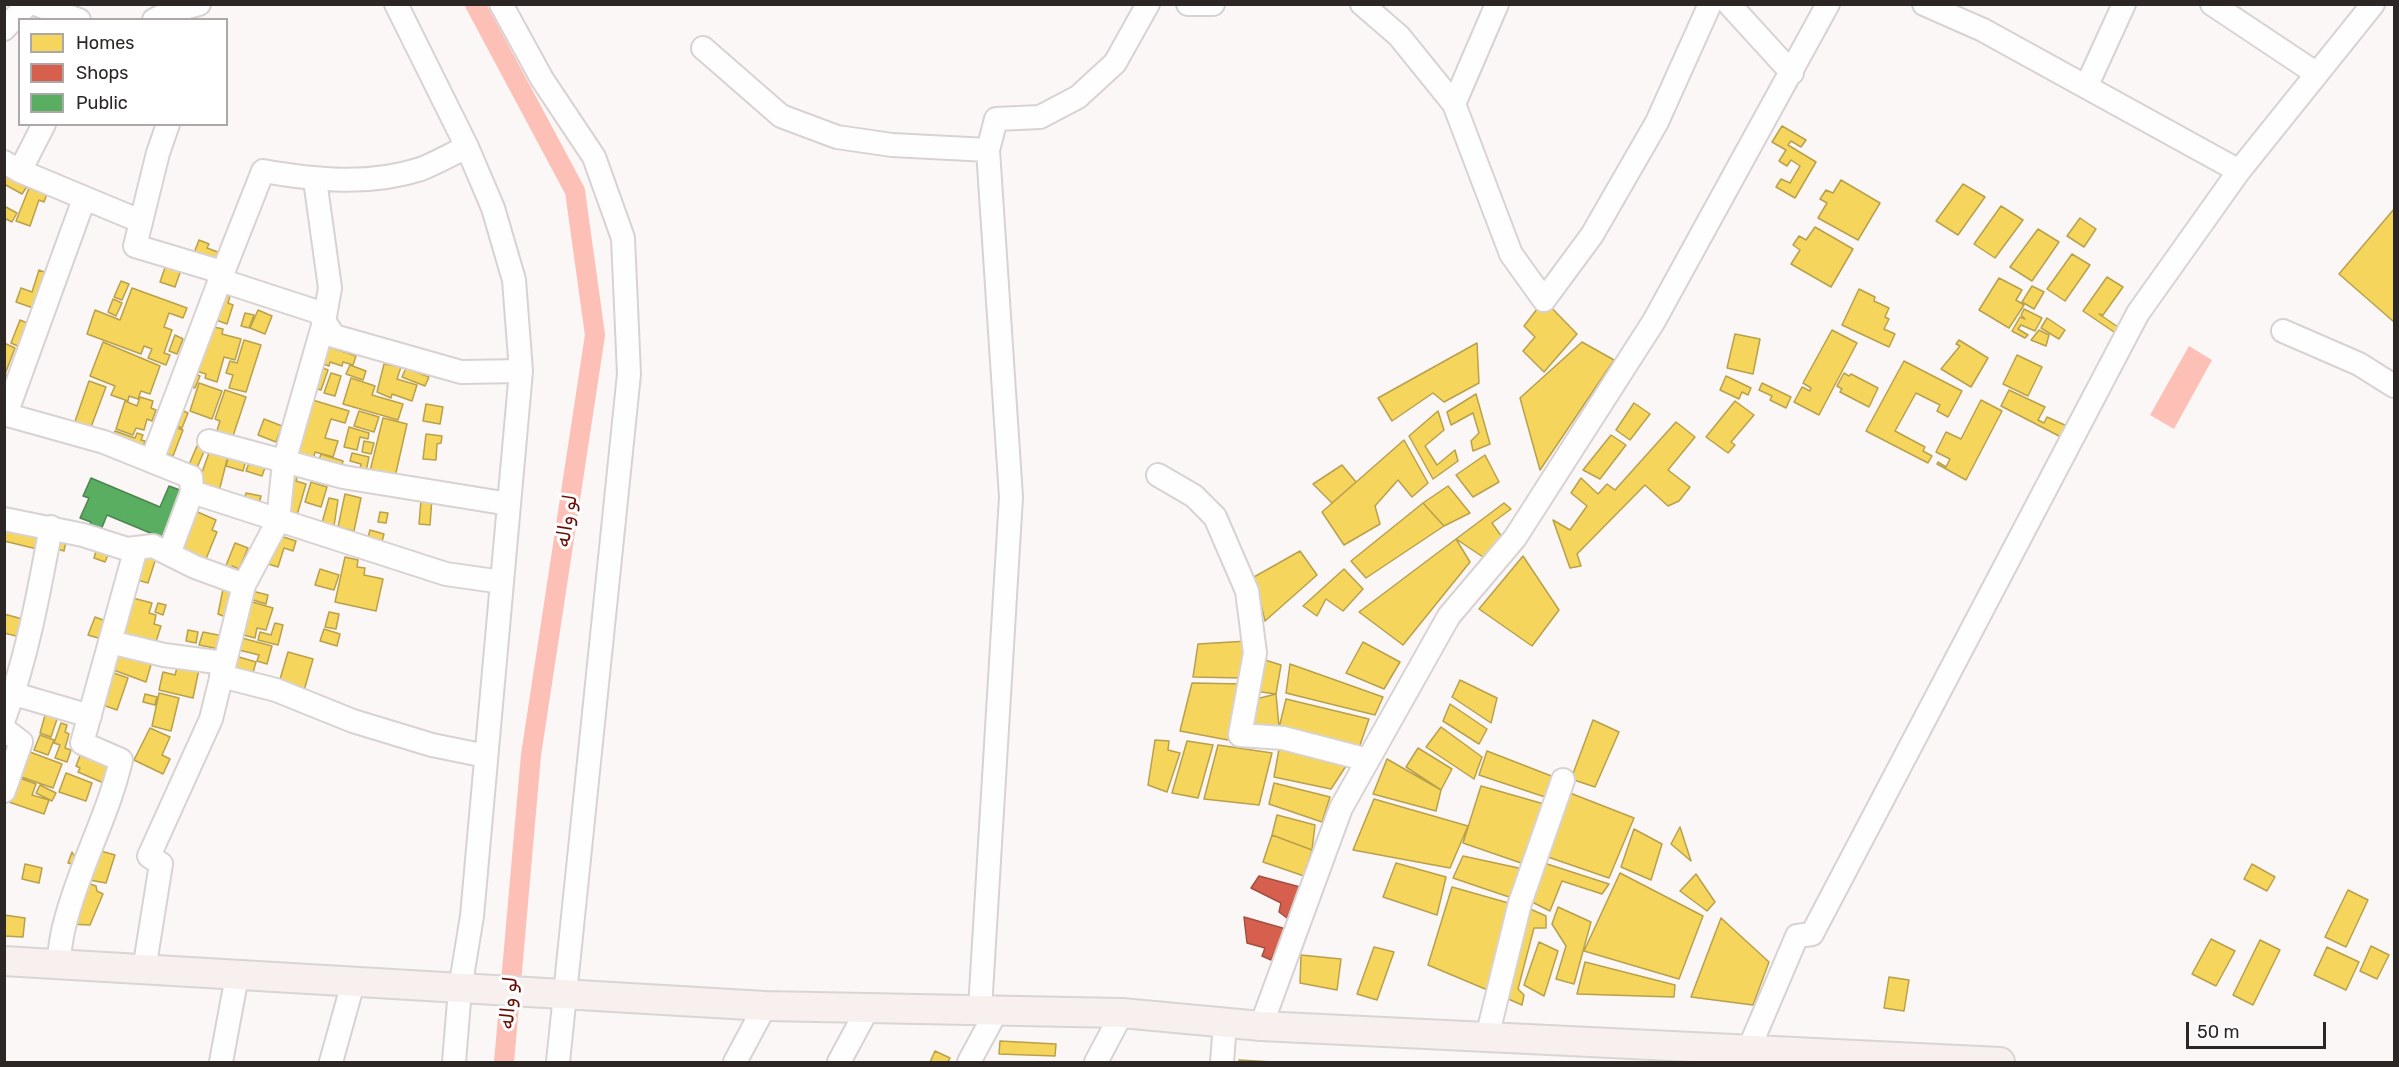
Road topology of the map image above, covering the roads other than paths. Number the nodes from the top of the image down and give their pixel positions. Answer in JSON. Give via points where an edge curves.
{"nodes":[{"id":1,"x":28,"y":4,"type":"edge"},
{"id":2,"x":35,"y":4,"type":"edge"},
{"id":3,"x":199,"y":4,"type":"edge"},
{"id":4,"x":396,"y":4,"type":"edge"},
{"id":5,"x":501,"y":4,"type":"edge"},
{"id":6,"x":1188,"y":4,"type":"edge"},
{"id":7,"x":1213,"y":4,"type":"edge"},
{"id":8,"x":1362,"y":4,"type":"edge"},
{"id":9,"x":1497,"y":4,"type":"edge"},
{"id":10,"x":1710,"y":4,"type":"edge"},
{"id":11,"x":1729,"y":4,"type":"edge"},
{"id":12,"x":1828,"y":4,"type":"edge"},
{"id":13,"x":1924,"y":4,"type":"edge"},
{"id":14,"x":2124,"y":4,"type":"edge"},
{"id":15,"x":2212,"y":4,"type":"edge"},
{"id":16,"x":2373,"y":4,"type":"edge"},
{"id":17,"x":1145,"y":9,"type":"edge"},
{"id":18,"x":74,"y":18,"type":"edge"},
{"id":19,"x":158,"y":18,"type":"edge"},
{"id":20,"x":4,"y":29,"type":"edge"},
{"id":21,"x":703,"y":48,"type":"dead end"},
{"id":22,"x":1792,"y":72,"type":"junction"},
{"id":23,"x":2318,"y":74,"type":"junction"},
{"id":24,"x":2086,"y":86,"type":"junction"},
{"id":25,"x":1454,"y":104,"type":"junction"},
{"id":26,"x":42,"y":126,"type":"edge"},
{"id":27,"x":167,"y":126,"type":"edge"},
{"id":28,"x":467,"y":147,"type":"junction"},
{"id":29,"x":988,"y":150,"type":"junction"},
{"id":30,"x":12,"y":166,"type":"edge"},
{"id":31,"x":2239,"y":171,"type":"junction"},
{"id":32,"x":315,"y":180,"type":"junction"},
{"id":33,"x":84,"y":199,"type":"junction"},
{"id":34,"x":140,"y":221,"type":"junction"},
{"id":35,"x":220,"y":280,"type":"junction"},
{"id":36,"x":324,"y":322,"type":"junction"},
{"id":37,"x":2283,"y":331,"type":"dead end"},
{"id":38,"x":521,"y":371,"type":"junction"},
{"id":39,"x":2394,"y":386,"type":"edge"},
{"id":40,"x":5,"y":414,"type":"edge"},
{"id":41,"x":209,"y":441,"type":"dead end"},
{"id":42,"x":152,"y":460,"type":"junction"},
{"id":43,"x":284,"y":462,"type":"junction"},
{"id":44,"x":1158,"y":475,"type":"dead end"},
{"id":45,"x":192,"y":492,"type":"junction"},
{"id":46,"x":509,"y":504,"type":"junction"},
{"id":47,"x":4,"y":519,"type":"edge"},
{"id":48,"x":278,"y":521,"type":"junction"},
{"id":49,"x":51,"y":527,"type":"junction"},
{"id":50,"x":136,"y":548,"type":"junction"},
{"id":51,"x":169,"y":554,"type":"junction"},
{"id":52,"x":502,"y":582,"type":"junction"},
{"id":53,"x":244,"y":585,"type":"junction"},
{"id":54,"x":110,"y":642,"type":"junction"},
{"id":55,"x":223,"y":670,"type":"junction"},
{"id":56,"x":9,"y":693,"type":"edge"},
{"id":57,"x":90,"y":716,"type":"junction"},
{"id":58,"x":4,"y":719,"type":"edge"},
{"id":59,"x":4,"y":729,"type":"edge"},
{"id":60,"x":486,"y":756,"type":"junction"},
{"id":61,"x":1368,"y":759,"type":"junction"},
{"id":62,"x":1563,"y":780,"type":"dead end"},
{"id":63,"x":4,"y":791,"type":"edge"},
{"id":64,"x":4,"y":961,"type":"edge"},
{"id":65,"x":58,"y":964,"type":"junction"},
{"id":66,"x":144,"y":970,"type":"junction"},
{"id":67,"x":237,"y":975,"type":"junction"},
{"id":68,"x":353,"y":983,"type":"junction"},
{"id":69,"x":460,"y":989,"type":"junction"},
{"id":70,"x":564,"y":994,"type":"junction"},
{"id":71,"x":765,"y":1006,"type":"junction"},
{"id":72,"x":868,"y":1008,"type":"junction"},
{"id":73,"x":989,"y":1009,"type":"junction"},
{"id":74,"x":1122,"y":1013,"type":"junction"},
{"id":75,"x":1225,"y":1023,"type":"junction"},
{"id":76,"x":1261,"y":1026,"type":"junction"},
{"id":77,"x":1487,"y":1037,"type":"junction"},
{"id":78,"x":1748,"y":1051,"type":"junction"},
{"id":79,"x":1781,"y":1058,"type":"edge"},
{"id":80,"x":221,"y":1062,"type":"edge"},
{"id":81,"x":331,"y":1062,"type":"edge"},
{"id":82,"x":454,"y":1062,"type":"edge"},
{"id":83,"x":558,"y":1062,"type":"edge"},
{"id":84,"x":735,"y":1062,"type":"edge"},
{"id":85,"x":839,"y":1062,"type":"edge"},
{"id":86,"x":969,"y":1062,"type":"edge"},
{"id":87,"x":1096,"y":1062,"type":"edge"},
{"id":88,"x":1222,"y":1062,"type":"edge"},
{"id":89,"x":2000,"y":1062,"type":"edge"}],
"edges":[{"from":1,"to":20,"type":"street"},
{"from":2,"to":18,"type":"street"},
{"from":3,"to":19,"type":"street"},
{"from":4,"to":28,"type":"street"},
{"from":5,"to":70,"type":"street","via":[[542,79],[594,157],[622,238],[629,374]]},
{"from":6,"to":7,"type":"street"},
{"from":8,"to":25,"type":"street","via":[[1399,36]]},
{"from":9,"to":25,"type":"street"},
{"from":10,"to":25,"type":"street","via":[[1657,122],[1592,235],[1544,300],[1511,254]]},
{"from":11,"to":22,"type":"street"},
{"from":12,"to":22,"type":"street"},
{"from":13,"to":24,"type":"street","via":[[1983,30]]},
{"from":14,"to":24,"type":"street"},
{"from":15,"to":23,"type":"street"},
{"from":16,"to":23,"type":"street"},
{"from":17,"to":29,"type":"street","via":[[1114,63],[1078,97],[1040,117],[996,119]]},
{"from":21,"to":29,"type":"street","via":[[781,116],[837,137],[892,145]]},
{"from":22,"to":61,"type":"street","via":[[1654,321],[1515,538],[1449,616]]},
{"from":23,"to":31,"type":"street"},
{"from":24,"to":31,"type":"street"},
{"from":26,"to":30,"type":"street"},
{"from":27,"to":34,"type":"street"},
{"from":28,"to":32,"type":"street","via":[[422,168],[387,177]]},
{"from":28,"to":38,"type":"street","via":[[493,208],[514,280]]},
{"from":29,"to":73,"type":"street","via":[[1011,497]]},
{"from":30,"to":33,"type":"street"},
{"from":31,"to":78,"type":"street","via":[[2138,313],[1812,934],[1797,936],[1786,956]]},
{"from":32,"to":35,"type":"street","via":[[263,171]]},
{"from":32,"to":36,"type":"street","via":[[330,288]]},
{"from":33,"to":34,"type":"street"},
{"from":33,"to":40,"type":"street"},
{"from":34,"to":35,"type":"street","via":[[135,246],[215,270]]},
{"from":35,"to":36,"type":"street","via":[[318,312]]},
{"from":35,"to":42,"type":"street"},
{"from":36,"to":38,"type":"street","via":[[334,336],[461,372]]},
{"from":36,"to":43,"type":"street"},
{"from":37,"to":39,"type":"street","via":[[2359,364]]},
{"from":38,"to":46,"type":"street"},
{"from":40,"to":42,"type":"street"},
{"from":41,"to":43,"type":"street"},
{"from":42,"to":45,"type":"street","via":[[191,477]]},
{"from":43,"to":46,"type":"street","via":[[344,477]]},
{"from":43,"to":48,"type":"street"},
{"from":44,"to":61,"type":"street","via":[[1194,496],[1215,517],[1247,591],[1255,653],[1240,735],[1283,738]]},
{"from":45,"to":48,"type":"street"},
{"from":45,"to":51,"type":"street"},
{"from":46,"to":52,"type":"street"},
{"from":47,"to":49,"type":"street"},
{"from":48,"to":52,"type":"street","via":[[446,574]]},
{"from":48,"to":53,"type":"street"},
{"from":49,"to":50,"type":"street","via":[[127,549]]},
{"from":49,"to":56,"type":"street","via":[[40,589]]},
{"from":50,"to":51,"type":"street","via":[[153,546]]},
{"from":50,"to":54,"type":"street"},
{"from":51,"to":53,"type":"street"},
{"from":52,"to":60,"type":"street"},
{"from":53,"to":55,"type":"street"},
{"from":54,"to":55,"type":"street"},
{"from":54,"to":57,"type":"street"},
{"from":55,"to":60,"type":"street","via":[[353,721]]},
{"from":55,"to":66,"type":"street","via":[[211,718],[149,856],[161,864]]},
{"from":56,"to":57,"type":"street"},
{"from":56,"to":58,"type":"street"},
{"from":57,"to":65,"type":"street","via":[[82,743],[121,760],[114,791],[65,923]]},
{"from":59,"to":63,"type":"street","via":[[21,742]]},
{"from":60,"to":69,"type":"street","via":[[472,916]]},
{"from":61,"to":76,"type":"street","via":[[1341,808]]},
{"from":62,"to":77,"type":"street","via":[[1520,903]]},
{"from":64,"to":65,"type":"main road"},
{"from":65,"to":66,"type":"main road"},
{"from":66,"to":67,"type":"main road"},
{"from":67,"to":68,"type":"main road"},
{"from":67,"to":80,"type":"street"},
{"from":68,"to":69,"type":"main road"},
{"from":68,"to":81,"type":"street"},
{"from":69,"to":70,"type":"main road"},
{"from":69,"to":82,"type":"street"},
{"from":70,"to":71,"type":"main road"},
{"from":70,"to":83,"type":"street"},
{"from":71,"to":72,"type":"main road"},
{"from":71,"to":84,"type":"street"},
{"from":72,"to":73,"type":"main road"},
{"from":72,"to":85,"type":"street"},
{"from":73,"to":74,"type":"main road"},
{"from":73,"to":86,"type":"street"},
{"from":74,"to":75,"type":"main road"},
{"from":74,"to":87,"type":"street"},
{"from":75,"to":76,"type":"main road"},
{"from":75,"to":88,"type":"street"},
{"from":76,"to":77,"type":"main road"},
{"from":77,"to":78,"type":"main road"},
{"from":78,"to":79,"type":"main road"},
{"from":79,"to":89,"type":"main road"}]}
